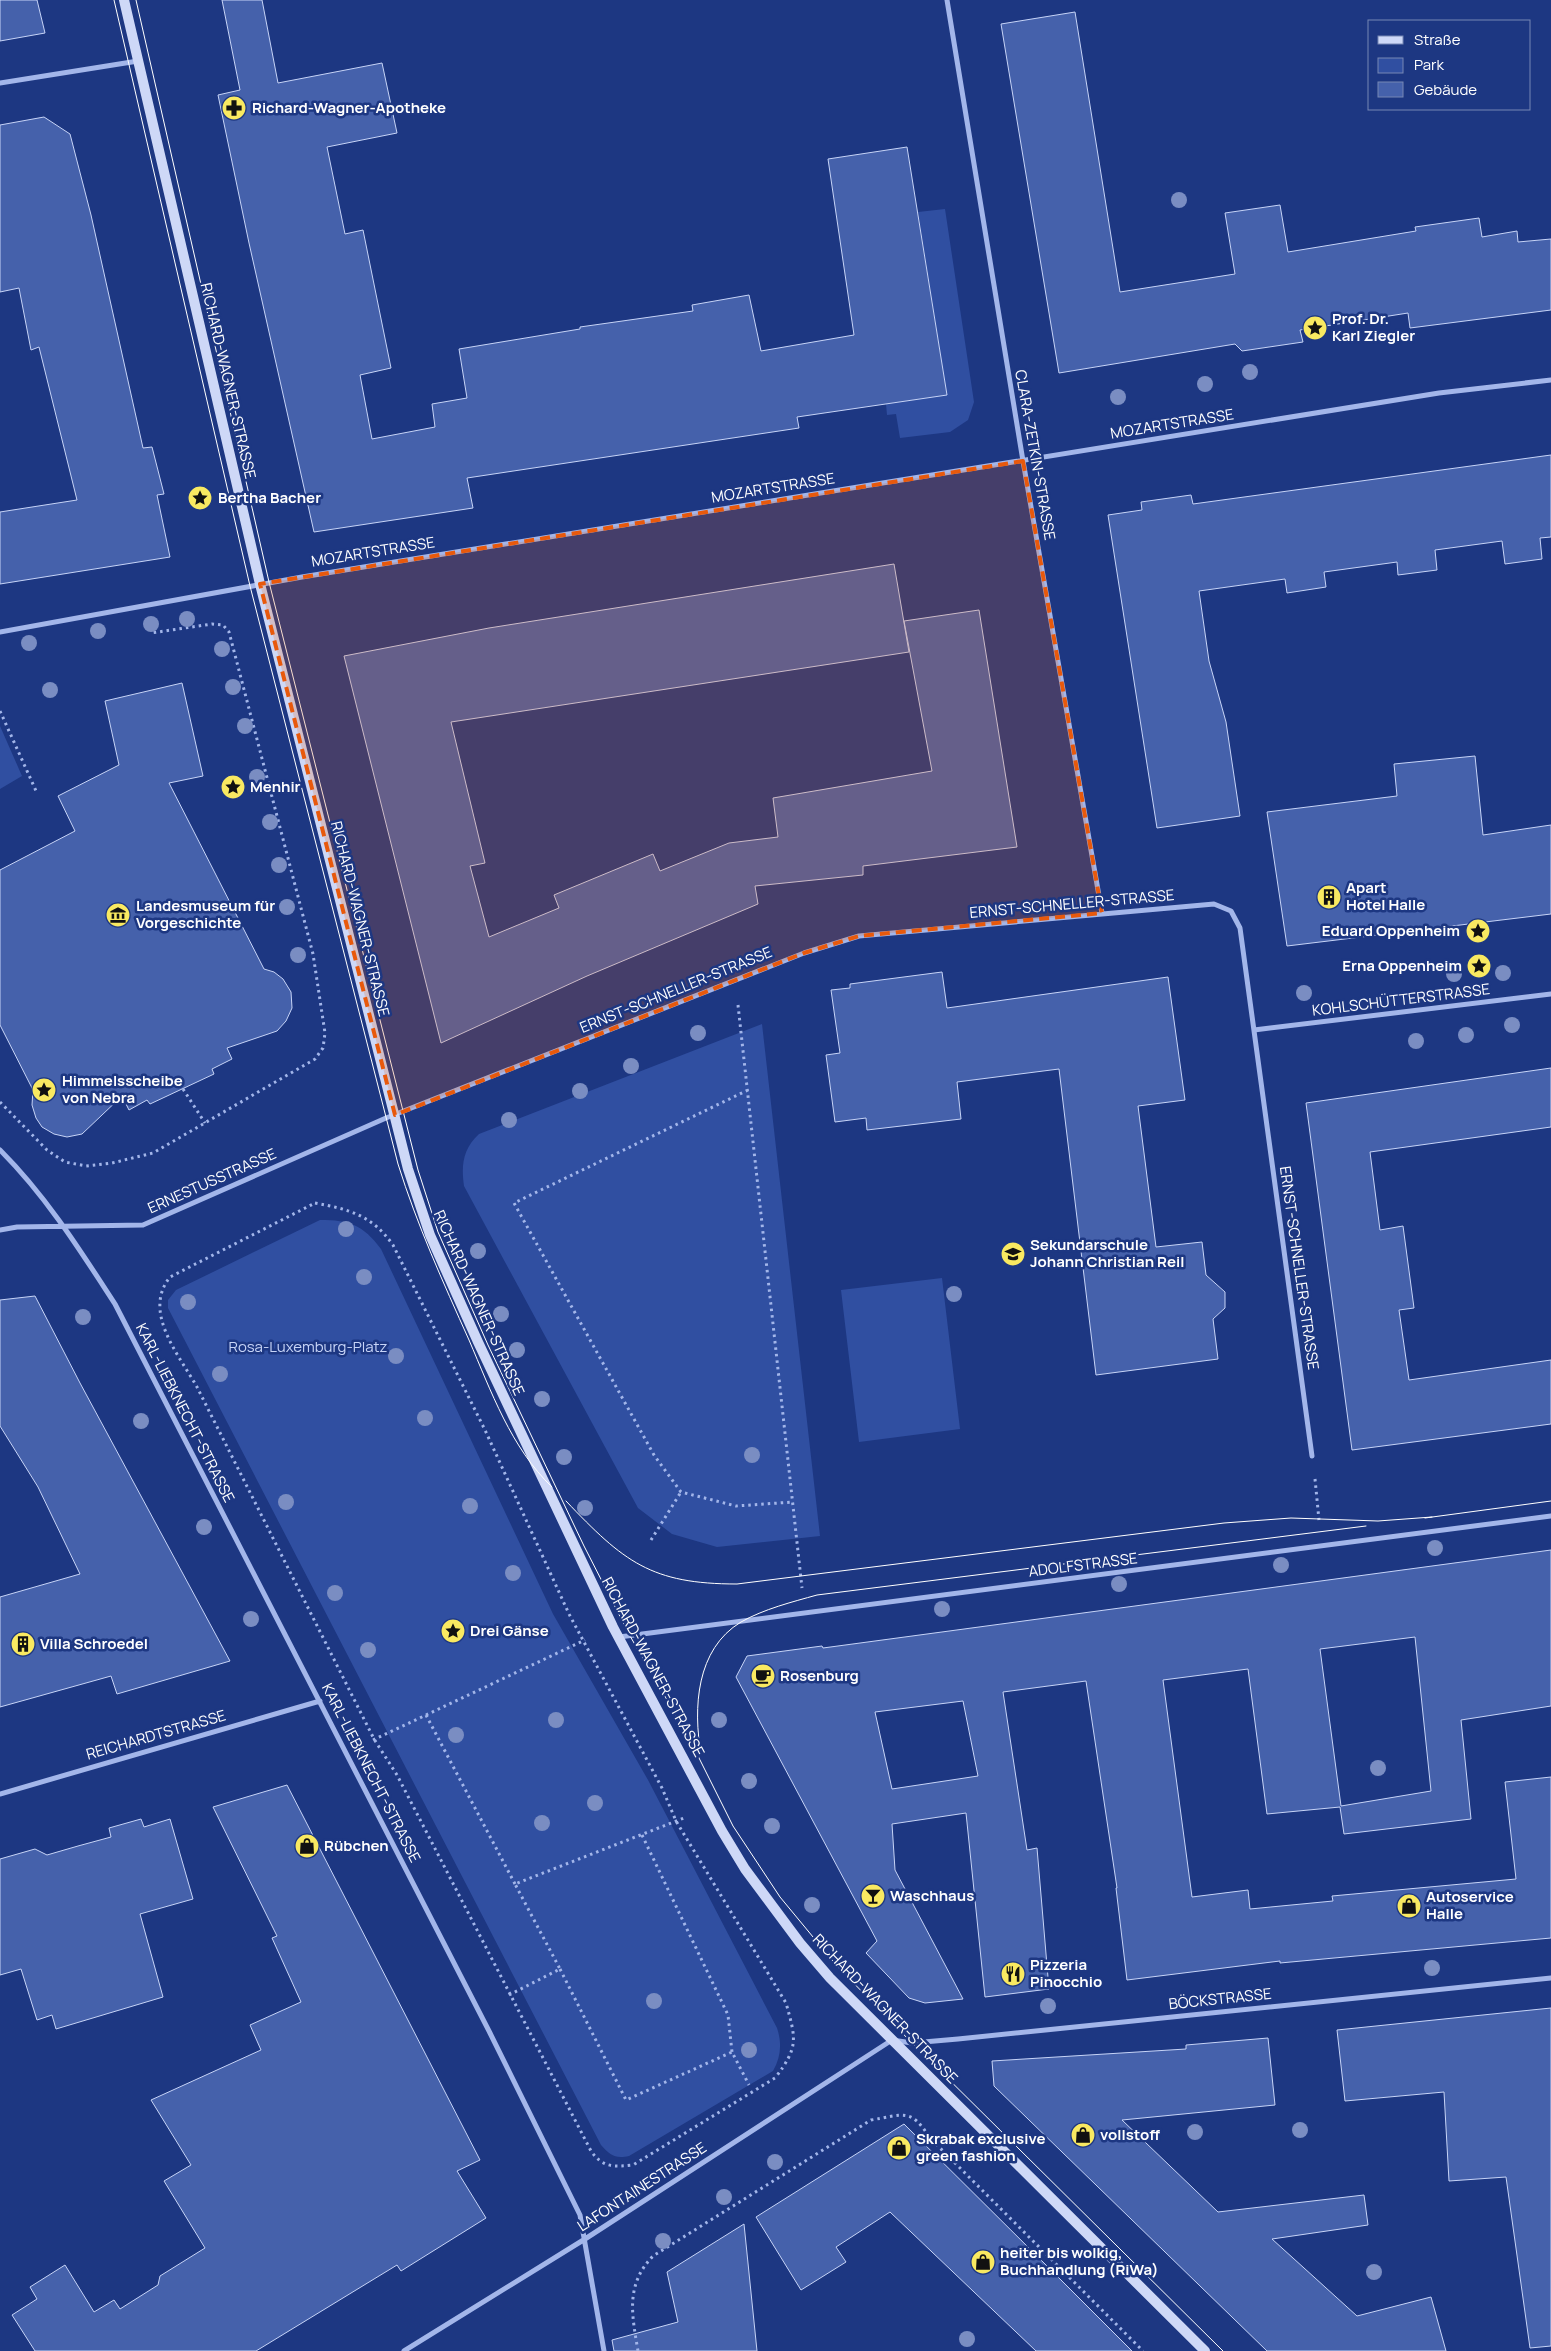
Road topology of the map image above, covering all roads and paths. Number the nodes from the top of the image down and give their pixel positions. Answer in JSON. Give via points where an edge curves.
{"nodes":[{"id":1,"x":124,"y":0,"type":"edge"},
{"id":2,"x":947,"y":0,"type":"edge"},
{"id":3,"x":138,"y":60,"type":"junction"},
{"id":4,"x":0,"y":83,"type":"edge"},
{"id":5,"x":1551,"y":380,"type":"edge"},
{"id":6,"x":1023,"y":461,"type":"junction"},
{"id":7,"x":260,"y":584,"type":"junction"},
{"id":8,"x":0,"y":632,"type":"edge"},
{"id":9,"x":230,"y":635,"type":"dead end"},
{"id":10,"x":0,"y":711,"type":"edge"},
{"id":11,"x":37,"y":793,"type":"dead end"},
{"id":12,"x":1102,"y":913,"type":"junction"},
{"id":13,"x":735,"y":980,"type":"junction"},
{"id":14,"x":1551,"y":994,"type":"edge"},
{"id":15,"x":1254,"y":1030,"type":"junction"},
{"id":16,"x":183,"y":1089,"type":"dead end"},
{"id":17,"x":748,"y":1090,"type":"junction"},
{"id":18,"x":0,"y":1102,"type":"edge"},
{"id":19,"x":395,"y":1115,"type":"junction"},
{"id":20,"x":205,"y":1122,"type":"junction"},
{"id":21,"x":0,"y":1150,"type":"edge"},
{"id":22,"x":65,"y":1227,"type":"junction"},
{"id":23,"x":0,"y":1230,"type":"edge"},
{"id":24,"x":1312,"y":1456,"type":"joint"},
{"id":25,"x":681,"y":1492,"type":"junction"},
{"id":26,"x":793,"y":1502,"type":"junction"},
{"id":27,"x":1551,"y":1516,"type":"edge"},
{"id":28,"x":651,"y":1540,"type":"dead end"},
{"id":29,"x":1323,"y":1546,"type":"junction"},
{"id":30,"x":806,"y":1614,"type":"junction"},
{"id":31,"x":613,"y":1627,"type":"junction"},
{"id":32,"x":618,"y":1637,"type":"junction"},
{"id":33,"x":584,"y":1641,"type":"junction"},
{"id":34,"x":320,"y":1701,"type":"junction"},
{"id":35,"x":426,"y":1715,"type":"junction"},
{"id":36,"x":374,"y":1739,"type":"junction"},
{"id":37,"x":346,"y":1753,"type":"junction"},
{"id":38,"x":0,"y":1794,"type":"edge"},
{"id":39,"x":710,"y":1808,"type":"junction"},
{"id":40,"x":676,"y":1821,"type":"junction"},
{"id":41,"x":642,"y":1835,"type":"junction"},
{"id":42,"x":516,"y":1884,"type":"junction"},
{"id":43,"x":560,"y":1969,"type":"junction"},
{"id":44,"x":1551,"y":1978,"type":"edge"},
{"id":45,"x":509,"y":1995,"type":"junction"},
{"id":46,"x":892,"y":2040,"type":"junction"},
{"id":47,"x":732,"y":2052,"type":"junction"},
{"id":48,"x":749,"y":2085,"type":"dead end"},
{"id":49,"x":584,"y":2239,"type":"junction"},
{"id":50,"x":404,"y":2351,"type":"edge"},
{"id":51,"x":604,"y":2351,"type":"edge"},
{"id":52,"x":638,"y":2351,"type":"edge"},
{"id":53,"x":1143,"y":2351,"type":"edge"},
{"id":54,"x":1205,"y":2351,"type":"edge"}],
"edges":[{"from":1,"to":3,"type":"street","name":"RICHARD-WAGNER-STRASSE"},
{"from":2,"to":6,"type":"street","name":"CLARA-ZETKIN-STRASSE"},
{"from":3,"to":4,"type":"street"},
{"from":3,"to":7,"type":"street","name":"RICHARD-WAGNER-STRASSE"},
{"from":5,"to":6,"type":"street","name":"MOZARTSTRASSE","via":[[1438,393]]},
{"from":6,"to":7,"type":"street","name":"MOZARTSTRASSE"},
{"from":6,"to":12,"type":"street","name":"CLARA-ZETKIN-STRASSE"},
{"from":7,"to":8,"type":"street","name":"MOZARTSTRASSE"},
{"from":7,"to":19,"type":"street","name":"RICHARD-WAGNER-STRASSE"},
{"from":9,"to":20,"type":"path","via":[[313,954],[325,1033],[323,1048],[315,1059]]},
{"from":10,"to":11,"type":"path"},
{"from":12,"to":13,"type":"street","name":"ERNST-SCHNELLER-STRASSE","via":[[858,936]]},
{"from":12,"to":15,"type":"street","name":"ERNST-SCHNELLER-STRASSE","via":[[1214,904],[1231,910],[1240,928]]},
{"from":13,"to":17,"type":"path"},
{"from":13,"to":19,"type":"street","name":"ERNST-SCHNELLER-STRASSE"},
{"from":14,"to":15,"type":"street","name":"KOHLSCHÜTTERSTRASSE"},
{"from":15,"to":24,"type":"street","name":"ERNST-SCHNELLER-STRASSE"},
{"from":16,"to":20,"type":"path"},
{"from":17,"to":25,"type":"path","via":[[514,1203],[654,1455]]},
{"from":17,"to":26,"type":"path"},
{"from":18,"to":20,"type":"path","via":[[47,1150],[65,1162],[86,1166],[153,1153]]},
{"from":19,"to":22,"type":"street","name":"ERNESTUSSTRASSE","via":[[144,1225]]},
{"from":19,"to":31,"type":"street","name":"RICHARD-WAGNER-STRASSE","via":[[408,1169],[430,1235]]},
{"from":21,"to":22,"type":"street","name":"KARL-LIEBKNECHT-STRASSE"},
{"from":22,"to":23,"type":"street","name":"ERNESTUSSTRASSE"},
{"from":22,"to":34,"type":"street","name":"KARL-LIEBKNECHT-STRASSE","via":[[114,1304]]},
{"from":24,"to":29,"type":"path"},
{"from":25,"to":26,"type":"path","via":[[736,1506]]},
{"from":25,"to":28,"type":"path"},
{"from":26,"to":30,"type":"path"},
{"from":27,"to":29,"type":"street","name":"ADOLFSTRASSE"},
{"from":29,"to":30,"type":"street","name":"ADOLFSTRASSE"},
{"from":30,"to":32,"type":"street","name":"ADOLFSTRASSE"},
{"from":31,"to":32,"type":"street","name":"RICHARD-WAGNER-STRASSE"},
{"from":31,"to":33,"type":"path"},
{"from":32,"to":39,"type":"street","name":"RICHARD-WAGNER-STRASSE"},
{"from":33,"to":35,"type":"path"},
{"from":33,"to":36,"type":"path","via":[[485,1430],[384,1232],[364,1216],[314,1203],[170,1277],[161,1287],[161,1320]]},
{"from":33,"to":40,"type":"path","via":[[662,1788]]},
{"from":34,"to":37,"type":"street","name":"KARL-LIEBKNECHT-STRASSE"},
{"from":34,"to":38,"type":"street","name":"REICHARDTSTRASSE"},
{"from":35,"to":36,"type":"path"},
{"from":35,"to":42,"type":"path"},
{"from":36,"to":37,"type":"path"},
{"from":36,"to":45,"type":"path","via":[[401,1783]]},
{"from":37,"to":49,"type":"street","name":"KARL-LIEBKNECHT-STRASSE","via":[[580,2215]]},
{"from":39,"to":40,"type":"path"},
{"from":39,"to":46,"type":"street","name":"RICHARD-WAGNER-STRASSE","via":[[745,1869],[800,1943]]},
{"from":40,"to":41,"type":"path"},
{"from":40,"to":45,"type":"path","via":[[786,2003],[795,2035],[790,2059],[775,2078],[633,2165],[614,2167],[598,2161],[591,2151]]},
{"from":41,"to":42,"type":"path"},
{"from":41,"to":47,"type":"path","via":[[728,2016]]},
{"from":42,"to":43,"type":"path"},
{"from":43,"to":45,"type":"path"},
{"from":43,"to":47,"type":"path","via":[[626,2100]]},
{"from":44,"to":46,"type":"street","name":"BÖCKSTRASSE","via":[[939,2041],[912,2043]]},
{"from":46,"to":49,"type":"street","name":"LAFONTAINESTRASSE"},
{"from":46,"to":54,"type":"street","name":"RICHARD-WAGNER-STRASSE"},
{"from":47,"to":48,"type":"path"},
{"from":49,"to":50,"type":"street","name":"LAFONTAINESTRASSE"},
{"from":49,"to":51,"type":"street","name":"KARL-LIEBKNECHT-STRASSE"},
{"from":52,"to":53,"type":"path","via":[[632,2298],[645,2264],[653,2256],[871,2120],[902,2115],[913,2116],[920,2122],[936,2144]]}]}
